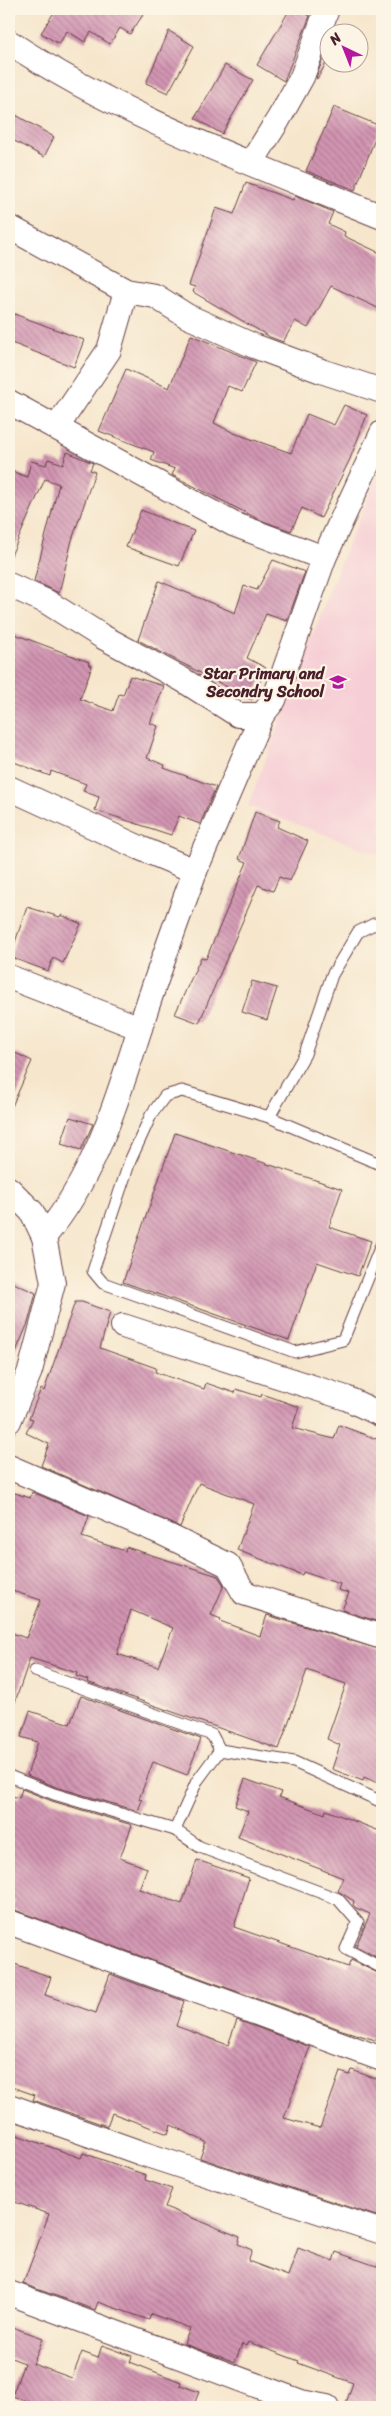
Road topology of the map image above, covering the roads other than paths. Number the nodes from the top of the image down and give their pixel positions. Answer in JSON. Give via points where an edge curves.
{"nodes":[{"id":1,"x":323,"y":10,"type":"edge"},
{"id":2,"x":9,"y":42,"type":"edge"},
{"id":3,"x":251,"y":163,"type":"junction"},
{"id":4,"x":382,"y":217,"type":"edge"},
{"id":5,"x":9,"y":226,"type":"edge"},
{"id":6,"x":126,"y":291,"type":"junction"},
{"id":7,"x":382,"y":391,"type":"edge"},
{"id":8,"x":9,"y":402,"type":"edge"},
{"id":9,"x":57,"y":427,"type":"junction"},
{"id":10,"x":382,"y":433,"type":"edge"},
{"id":11,"x":324,"y":558,"type":"junction"},
{"id":12,"x":9,"y":585,"type":"edge"},
{"id":13,"x":262,"y":716,"type":"junction"},
{"id":14,"x":9,"y":788,"type":"edge"},
{"id":15,"x":195,"y":871,"type":"junction"},
{"id":16,"x":382,"y":928,"type":"edge"},
{"id":17,"x":9,"y":977,"type":"edge"},
{"id":18,"x":140,"y":1028,"type":"junction"},
{"id":19,"x":269,"y":1117,"type":"junction"},
{"id":20,"x":382,"y":1165,"type":"edge"},
{"id":21,"x":9,"y":1189,"type":"edge"},
{"id":22,"x":44,"y":1237,"type":"junction"},
{"id":23,"x":382,"y":1244,"type":"edge"},
{"id":24,"x":122,"y":1326,"type":"dead end"},
{"id":25,"x":15,"y":1386,"type":"edge"},
{"id":26,"x":382,"y":1414,"type":"edge"},
{"id":27,"x":9,"y":1421,"type":"edge"},
{"id":28,"x":9,"y":1467,"type":"edge"},
{"id":29,"x":382,"y":1637,"type":"edge"},
{"id":30,"x":35,"y":1671,"type":"dead end"},
{"id":31,"x":220,"y":1750,"type":"junction"},
{"id":32,"x":9,"y":1776,"type":"edge"},
{"id":33,"x":382,"y":1802,"type":"edge"},
{"id":34,"x":175,"y":1830,"type":"junction"},
{"id":35,"x":9,"y":1922,"type":"edge"},
{"id":36,"x":382,"y":1968,"type":"edge"},
{"id":37,"x":382,"y":2059,"type":"edge"},
{"id":38,"x":9,"y":2106,"type":"edge"},
{"id":39,"x":382,"y":2232,"type":"edge"},
{"id":40,"x":9,"y":2293,"type":"edge"},
{"id":41,"x":300,"y":2404,"type":"edge"},
{"id":42,"x":327,"y":2407,"type":"edge"}],
"edges":[{"from":1,"to":3,"type":"street","via":[[302,77]]},
{"from":2,"to":3,"type":"street","via":[[52,71],[116,105]]},
{"from":3,"to":4,"type":"street"},
{"from":5,"to":6,"type":"street"},
{"from":6,"to":7,"type":"street","via":[[155,296],[187,316],[254,346]]},
{"from":6,"to":9,"type":"street","via":[[108,350]]},
{"from":8,"to":9,"type":"street"},
{"from":9,"to":11,"type":"street","via":[[233,524]]},
{"from":10,"to":11,"type":"street"},
{"from":11,"to":13,"type":"street","via":[[274,700]]},
{"from":12,"to":13,"type":"street","via":[[47,602],[238,715]]},
{"from":13,"to":15,"type":"street"},
{"from":14,"to":15,"type":"street"},
{"from":15,"to":18,"type":"street"},
{"from":16,"to":19,"type":"lane","via":[[374,924],[358,932],[332,975],[304,1054]]},
{"from":17,"to":18,"type":"street"},
{"from":18,"to":22,"type":"street","via":[[122,1087],[99,1144],[60,1218]]},
{"from":19,"to":20,"type":"lane"},
{"from":19,"to":23,"type":"lane","via":[[182,1091],[165,1096],[151,1115],[130,1160],[93,1271],[103,1283],[296,1352],[343,1340]]},
{"from":21,"to":22,"type":"street","via":[[32,1212]]},
{"from":22,"to":25,"type":"street","via":[[53,1283],[30,1371]]},
{"from":24,"to":26,"type":"street","via":[[346,1398]]},
{"from":25,"to":27,"type":"street"},
{"from":28,"to":29,"type":"street","via":[[228,1565],[244,1593]]},
{"from":30,"to":31,"type":"lane","via":[[212,1735]]},
{"from":31,"to":33,"type":"lane","via":[[294,1762]]},
{"from":31,"to":34,"type":"lane","via":[[198,1781]]},
{"from":32,"to":34,"type":"lane","via":[[54,1794]]},
{"from":34,"to":36,"type":"lane","via":[[200,1847],[338,1899],[358,1922],[346,1949]]},
{"from":35,"to":37,"type":"street"},
{"from":38,"to":39,"type":"street"},
{"from":40,"to":41,"type":"street"},
{"from":41,"to":42,"type":"street"}]}
